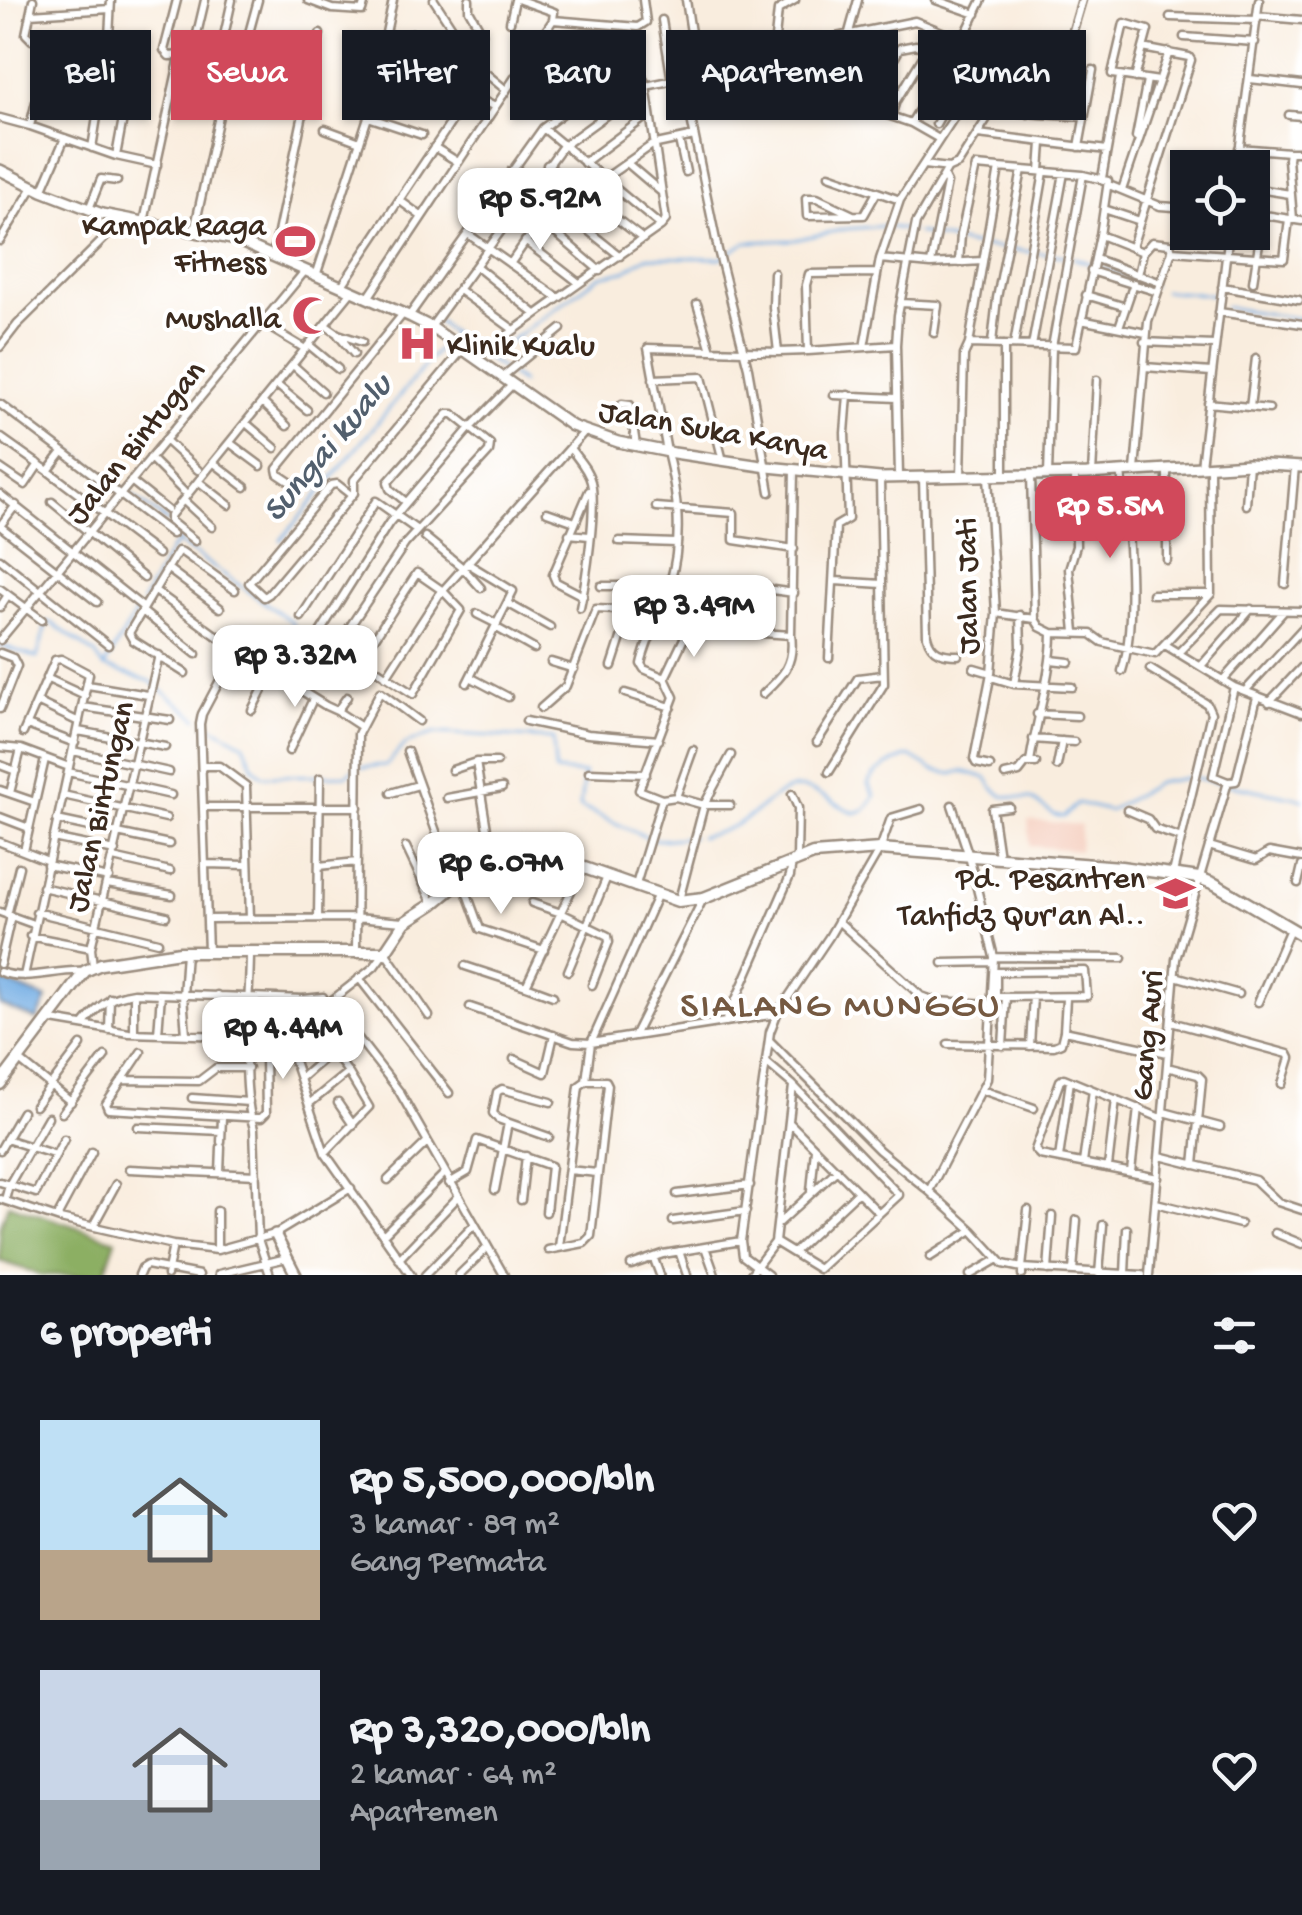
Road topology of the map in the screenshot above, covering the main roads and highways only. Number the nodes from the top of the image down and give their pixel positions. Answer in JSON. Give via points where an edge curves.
{"nodes":[{"id":1,"x":0,"y":170,"type":"edge"},
{"id":2,"x":1298,"y":467,"type":"edge"},
{"id":3,"x":1302,"y":936,"type":"edge"},
{"id":4,"x":0,"y":1084,"type":"edge"},
{"id":5,"x":275,"y":1234,"type":"road end"},
{"id":6,"x":296,"y":1275,"type":"edge"}],
"edges":[{"from":1,"to":2,"type":"main road","name":"Jalan Suka Karya","via":[[88,210],[236,240],[369,296],[435,328],[584,431],[636,445],[880,478]]},
{"from":3,"to":4,"type":"main road","via":[[1199,878],[1173,873],[842,849],[794,859],[704,898],[678,902],[549,857],[492,860],[405,922],[385,952],[186,952],[90,969]]},
{"from":5,"to":6,"type":"main road"}]}
